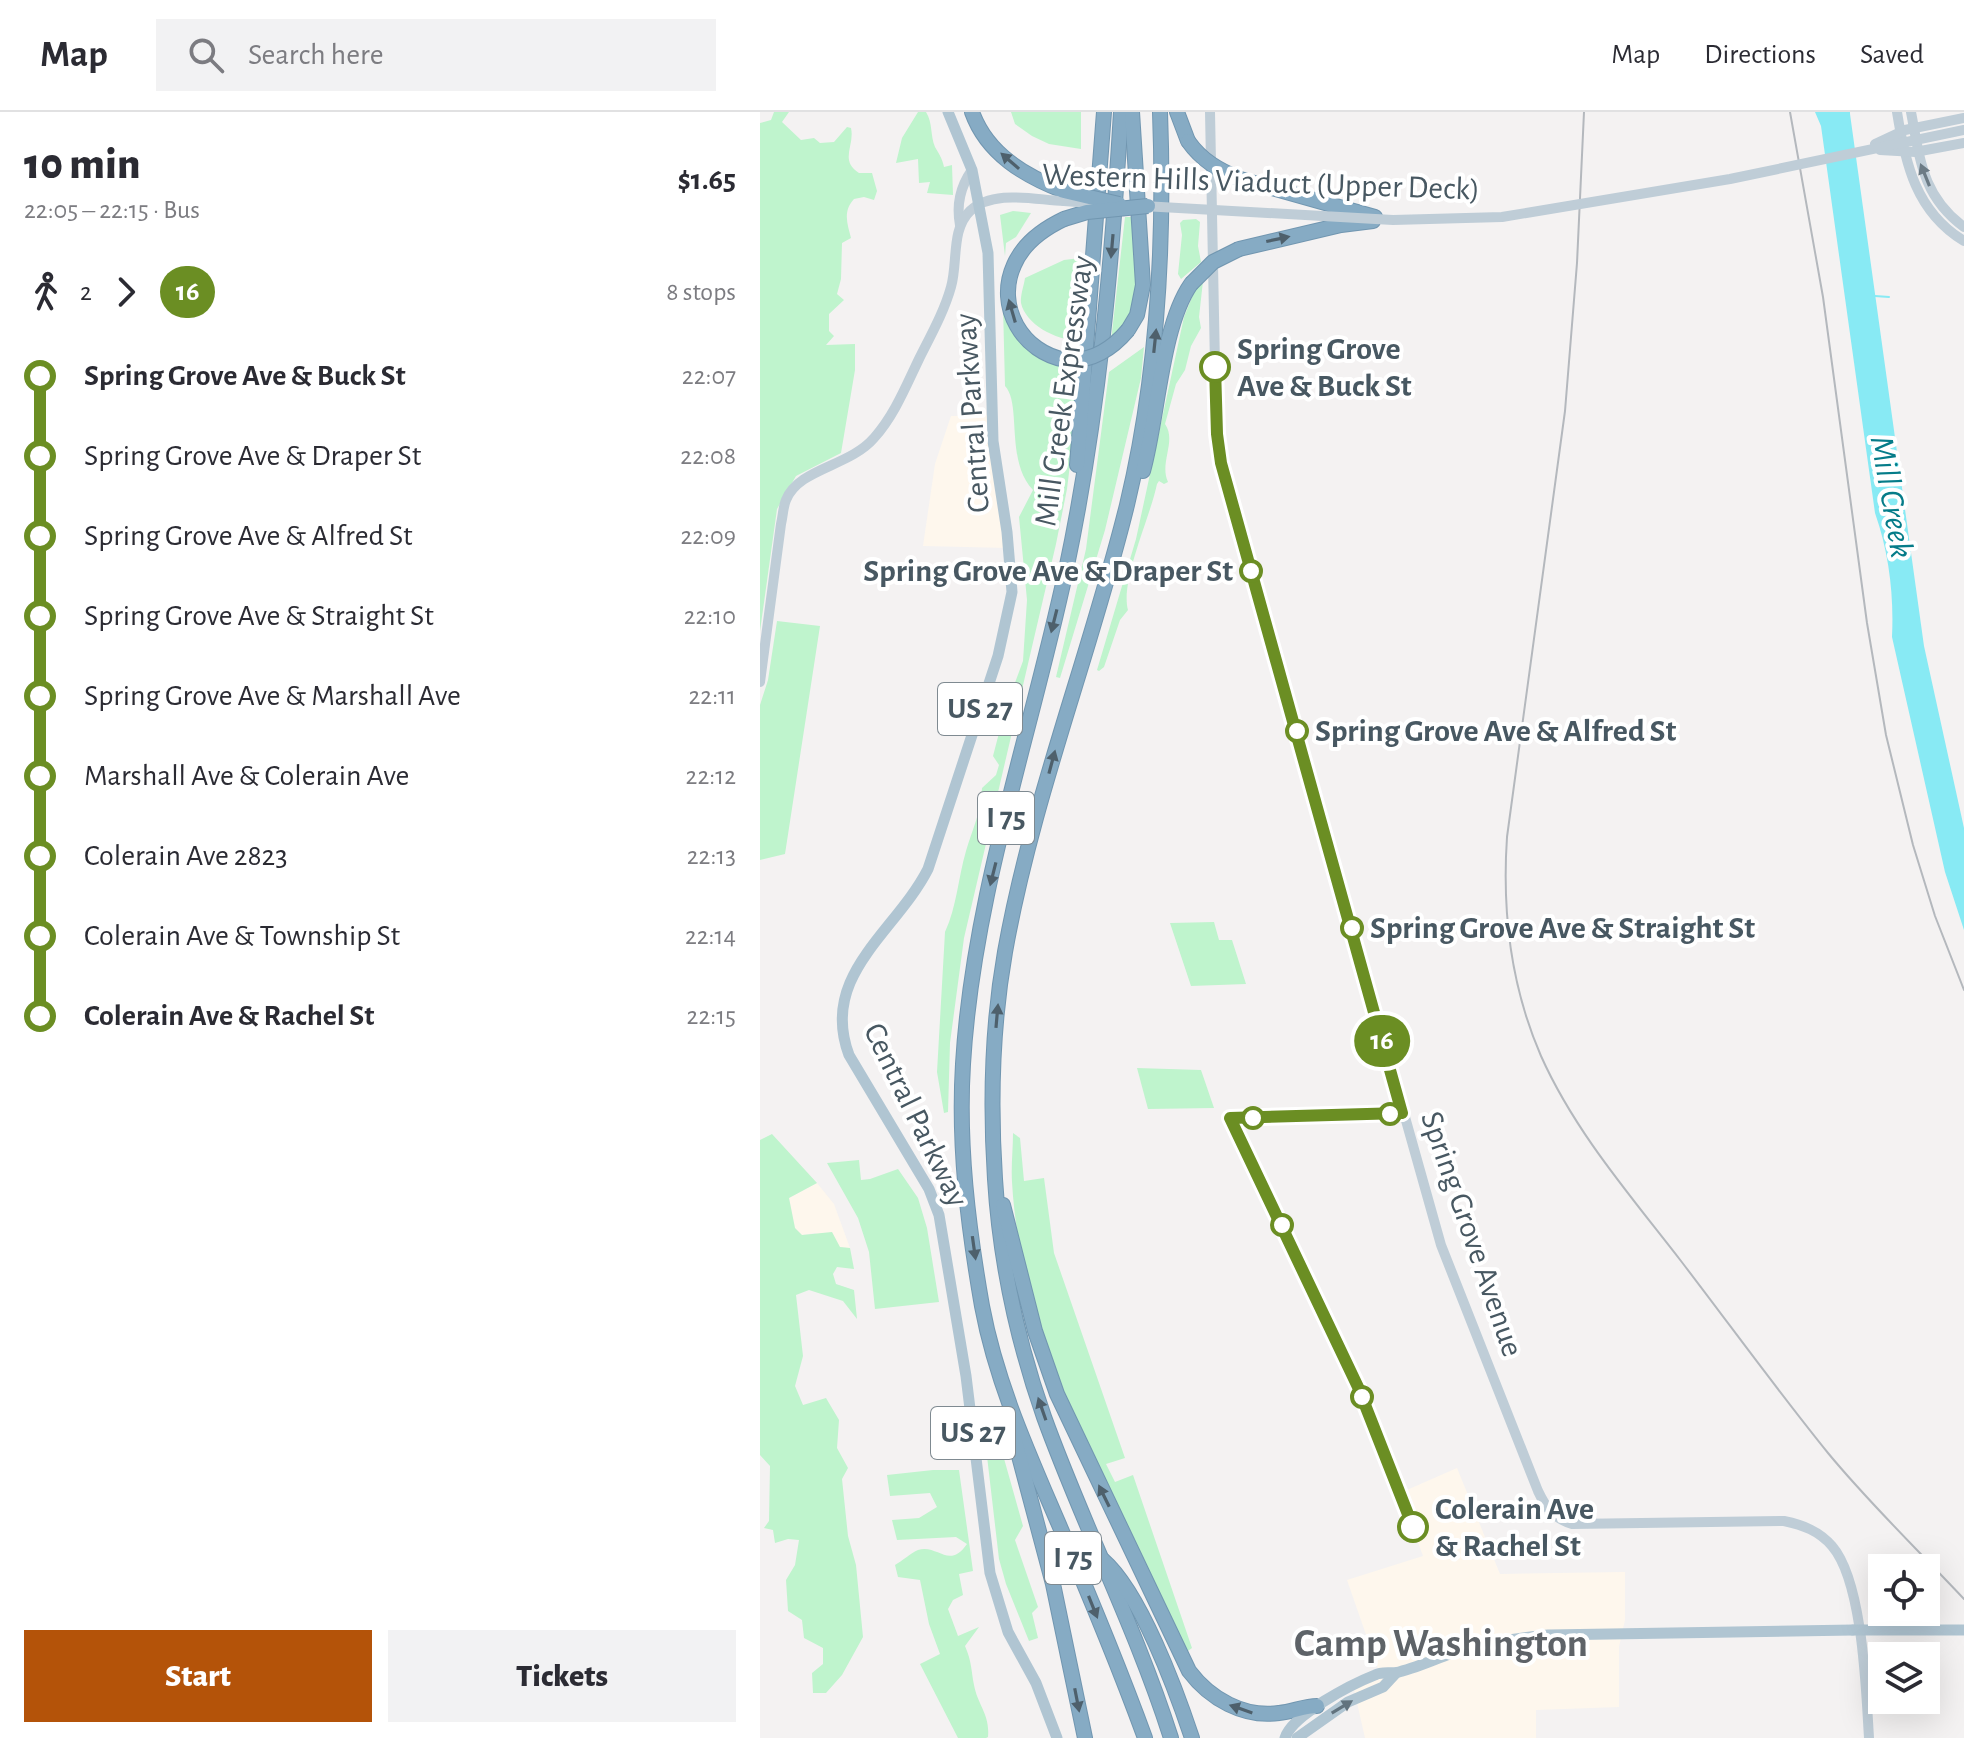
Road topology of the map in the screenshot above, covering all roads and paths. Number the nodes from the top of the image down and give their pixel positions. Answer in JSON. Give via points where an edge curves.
{"nodes":[{"id":1,"x":948,"y":112,"type":"edge"},
{"id":2,"x":972,"y":112,"type":"edge"},
{"id":3,"x":1121,"y":112,"type":"edge"},
{"id":4,"x":1132,"y":112,"type":"edge"},
{"id":5,"x":1160,"y":112,"type":"edge"},
{"id":6,"x":1177,"y":112,"type":"edge"},
{"id":7,"x":1210,"y":112,"type":"edge"},
{"id":8,"x":1897,"y":112,"type":"edge"},
{"id":9,"x":1911,"y":112,"type":"edge"},
{"id":10,"x":1104,"y":113,"type":"edge"},
{"id":11,"x":1964,"y":118,"type":"edge"},
{"id":12,"x":1964,"y":130,"type":"edge"},
{"id":13,"x":1964,"y":143,"type":"edge"},
{"id":14,"x":1862,"y":149,"type":"junction"},
{"id":15,"x":972,"y":170,"type":"junction"},
{"id":16,"x":1064,"y":196,"type":"junction"},
{"id":17,"x":980,"y":203,"type":"junction"},
{"id":18,"x":1119,"y":204,"type":"joint"},
{"id":19,"x":1148,"y":206,"type":"junction"},
{"id":20,"x":1213,"y":209,"type":"junction"},
{"id":21,"x":1322,"y":217,"type":"junction"},
{"id":22,"x":1394,"y":220,"type":"junction"},
{"id":23,"x":961,"y":227,"type":"junction"},
{"id":24,"x":1964,"y":227,"type":"edge"},
{"id":25,"x":1964,"y":241,"type":"edge"},
{"id":26,"x":1071,"y":545,"type":"junction"},
{"id":27,"x":1098,"y":609,"type":"junction"},
{"id":28,"x":760,"y":682,"type":"edge"},
{"id":29,"x":995,"y":1177,"type":"junction"},
{"id":30,"x":1001,"y":1379,"type":"junction"},
{"id":31,"x":1103,"y":1559,"type":"junction"},
{"id":32,"x":1964,"y":1630,"type":"edge"},
{"id":33,"x":1396,"y":1673,"type":"junction"},
{"id":34,"x":1317,"y":1706,"type":"junction"},
{"id":35,"x":1057,"y":1738,"type":"edge"},
{"id":36,"x":1085,"y":1738,"type":"edge"},
{"id":37,"x":1145,"y":1738,"type":"edge"},
{"id":38,"x":1171,"y":1738,"type":"edge"},
{"id":39,"x":1192,"y":1738,"type":"edge"},
{"id":40,"x":1285,"y":1738,"type":"edge"},
{"id":41,"x":1297,"y":1738,"type":"edge"},
{"id":42,"x":1869,"y":1738,"type":"edge"}],
"edges":[{"from":1,"to":15,"type":"main road","name":"Central Parkway","number":"US 27"},
{"from":16,"to":2,"type":"highway","one_way":true,"via":[[1013,166]]},
{"from":3,"to":26,"type":"highway","name":"Mill Creek Expressway","number":"I 75","one_way":true,"via":[[1100,362]]},
{"from":4,"to":19,"type":"highway","one_way":true,"bridge":true,"via":[[1143,285],[1137,315],[1103,352],[1082,360],[1046,354],[1028,341],[1008,301],[1019,255],[1040,233],[1064,219],[1087,212]]},
{"from":27,"to":5,"type":"highway","number":"I 75","one_way":true,"via":[[1127,502],[1153,355],[1162,241]]},
{"from":6,"to":21,"type":"highway","bridge":true,"via":[[1188,141],[1203,159]]},
{"from":7,"to":20,"type":"main road","name":"Spring Grove Avenue"},
{"from":8,"to":25,"type":"main road","via":[[1916,189],[1939,221]]},
{"from":24,"to":9,"type":"main road","one_way":true,"via":[[1944,208],[1923,174]]},
{"from":10,"to":26,"type":"highway"},
{"from":11,"to":14,"type":"main road","bridge":true,"via":[[1905,130]]},
{"from":12,"to":14,"type":"main road","bridge":true},
{"from":12,"to":19,"type":"main road","name":"Western Hills Viaduct (Upper Deck)","bridge":true,"via":[[1730,179],[1502,217],[1393,220]]},
{"from":13,"to":14,"type":"main road","bridge":true,"via":[[1915,152]]},
{"from":14,"to":22,"type":"main road","bridge":true,"via":[[1544,211]]},
{"from":15,"to":17,"type":"main road","name":"Central Parkway","number":"US 27"},
{"from":15,"to":23,"type":"main road","via":[[960,194]]},
{"from":16,"to":17,"type":"main road","name":"Western Hills Viaduct (Upper Deck)"},
{"from":16,"to":18,"type":"highway","bridge":true},
{"from":17,"to":23,"type":"main road"},
{"from":17,"to":35,"type":"main road","name":"Central Parkway","number":"US 27","via":[[990,272],[993,428],[1011,571],[1009,611],[928,869],[855,970],[841,1020],[849,1055],[924,1180],[939,1215],[990,1573],[1008,1632],[1036,1683]]},
{"from":18,"to":19,"type":"main road","name":"Western Hills Viaduct (Upper Deck)","bridge":true},
{"from":20,"to":21,"type":"main road"},
{"from":20,"to":42,"type":"main road","name":"Spring Grove Avenue","via":[[1221,463],[1441,1245],[1538,1491],[1550,1513],[1572,1524],[1784,1521],[1817,1533],[1838,1553],[1846,1571],[1863,1659]]},
{"from":21,"to":22,"type":"highway","bridge":true},
{"from":21,"to":22,"type":"highway","bridge":true},
{"from":27,"to":21,"type":"highway","one_way":true,"bridge":true,"via":[[1147,456],[1182,297],[1213,262]]},
{"from":23,"to":28,"type":"main road","via":[[944,308],[894,410],[867,446],[806,478],[786,500]]},
{"from":26,"to":30,"type":"highway","name":"Mill Creek Expressway","number":"I 75","one_way":true,"via":[[984,910],[967,1015],[962,1143],[968,1210],[981,1298]]},
{"from":29,"to":27,"type":"highway","number":"I 75","one_way":true,"via":[[997,1007],[1012,919]]},
{"from":31,"to":29,"type":"highway","number":"I 75","one_way":true,"via":[[1044,1415],[1022,1344],[1001,1248]]},
{"from":34,"to":29,"type":"highway","one_way":true,"via":[[1267,1714],[1243,1710],[1216,1697],[1189,1671],[1057,1394]]},
{"from":30,"to":36,"type":"highway","one_way":true},
{"from":30,"to":37,"type":"highway","name":"Mill Creek Expressway","number":"I 75","one_way":true},
{"from":31,"to":38,"type":"highway","number":"I 75"},
{"from":31,"to":39,"type":"highway","via":[[1137,1606]]},
{"from":32,"to":33,"type":"main road","bridge":true,"via":[[1521,1637]]},
{"from":33,"to":34,"type":"main road","via":[[1379,1673]]},
{"from":41,"to":33,"type":"main road","one_way":true,"via":[[1348,1702],[1383,1687]]},
{"from":34,"to":40,"type":"main road"}]}
